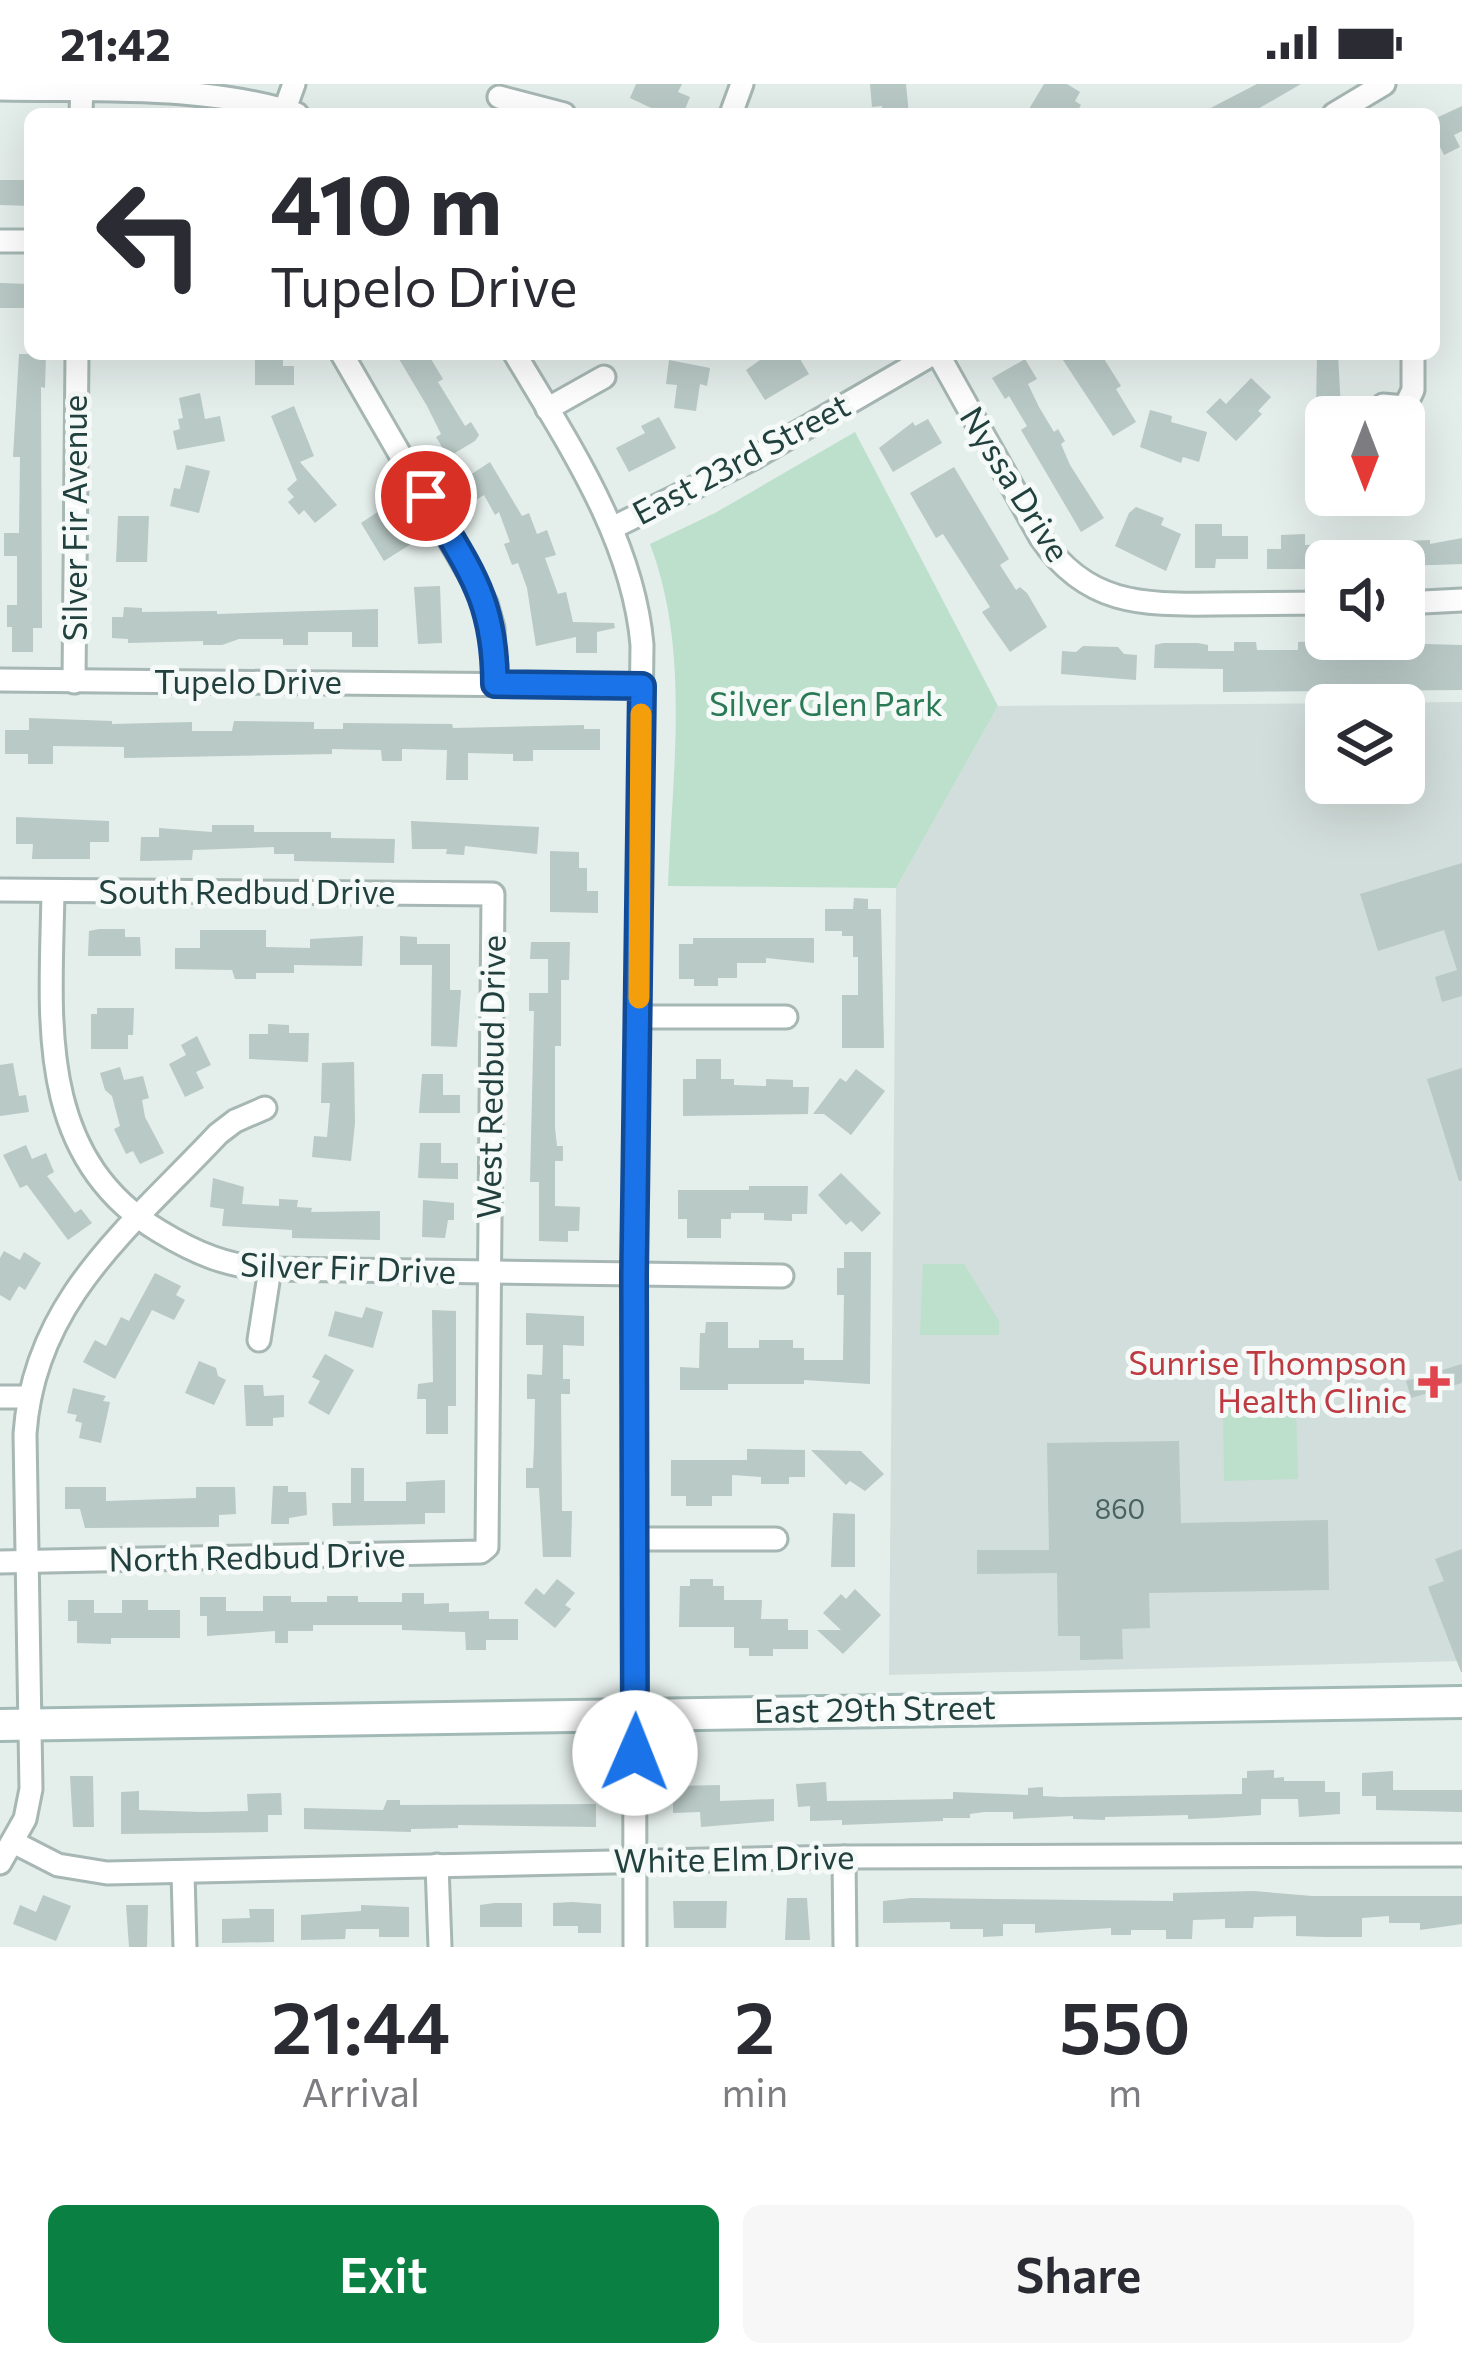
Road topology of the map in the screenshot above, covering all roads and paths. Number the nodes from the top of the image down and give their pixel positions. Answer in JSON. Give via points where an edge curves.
{"nodes":[{"id":1,"x":1373,"y":87,"type":"edge"},
{"id":2,"x":0,"y":89,"type":"edge"},
{"id":3,"x":81,"y":96,"type":"edge"},
{"id":4,"x":499,"y":98,"type":"edge"},
{"id":5,"x":278,"y":108,"type":"edge"},
{"id":6,"x":540,"y":108,"type":"edge"},
{"id":7,"x":1343,"y":108,"type":"edge"},
{"id":8,"x":76,"y":360,"type":"edge"},
{"id":9,"x":345,"y":360,"type":"edge"},
{"id":10,"x":519,"y":360,"type":"edge"},
{"id":11,"x":925,"y":360,"type":"edge"},
{"id":12,"x":939,"y":360,"type":"edge"},
{"id":13,"x":1413,"y":360,"type":"edge"},
{"id":14,"x":604,"y":377,"type":"dead end"},
{"id":15,"x":1410,"y":396,"type":"edge"},
{"id":16,"x":548,"y":409,"type":"junction"},
{"id":17,"x":611,"y":528,"type":"junction"},
{"id":18,"x":1462,"y":600,"type":"edge"},
{"id":19,"x":1425,"y":601,"type":"edge"},
{"id":20,"x":1305,"y":603,"type":"edge"},
{"id":21,"x":0,"y":680,"type":"edge"},
{"id":22,"x":74,"y":682,"type":"junction"},
{"id":23,"x":495,"y":684,"type":"junction"},
{"id":24,"x":642,"y":686,"type":"junction"},
{"id":25,"x":0,"y":890,"type":"edge"},
{"id":26,"x":53,"y":891,"type":"junction"},
{"id":27,"x":494,"y":894,"type":"joint"},
{"id":28,"x":639,"y":1017,"type":"junction"},
{"id":29,"x":787,"y":1017,"type":"dead end"},
{"id":30,"x":265,"y":1108,"type":"dead end"},
{"id":31,"x":139,"y":1219,"type":"junction"},
{"id":32,"x":271,"y":1269,"type":"junction"},
{"id":33,"x":489,"y":1274,"type":"junction"},
{"id":34,"x":634,"y":1275,"type":"junction"},
{"id":35,"x":782,"y":1276,"type":"dead end"},
{"id":36,"x":259,"y":1340,"type":"dead end"},
{"id":37,"x":0,"y":1396,"type":"edge"},
{"id":38,"x":30,"y":1397,"type":"junction"},
{"id":39,"x":635,"y":1539,"type":"junction"},
{"id":40,"x":776,"y":1539,"type":"dead end"},
{"id":41,"x":487,"y":1547,"type":"joint"},
{"id":42,"x":0,"y":1562,"type":"edge"},
{"id":43,"x":26,"y":1562,"type":"junction"},
{"id":44,"x":1462,"y":1702,"type":"edge"},
{"id":45,"x":636,"y":1713,"type":"junction"},
{"id":46,"x":15,"y":1725,"type":"edge"},
{"id":47,"x":13,"y":1842,"type":"junction"},
{"id":48,"x":1462,"y":1855,"type":"edge"},
{"id":49,"x":844,"y":1857,"type":"junction"},
{"id":50,"x":634,"y":1860,"type":"junction"},
{"id":51,"x":0,"y":1863,"type":"edge"},
{"id":52,"x":437,"y":1865,"type":"junction"},
{"id":53,"x":183,"y":1874,"type":"junction"},
{"id":54,"x":184,"y":1947,"type":"edge"},
{"id":55,"x":440,"y":1947,"type":"edge"},
{"id":56,"x":635,"y":1947,"type":"edge"},
{"id":57,"x":845,"y":1947,"type":"edge"}],
"edges":[{"from":1,"to":7,"type":"street"},
{"from":2,"to":3,"type":"street"},
{"from":3,"to":5,"type":"street","via":[[195,90]]},
{"from":4,"to":6,"type":"street"},
{"from":8,"to":22,"type":"street","name":"Silver Fir Avenue"},
{"from":9,"to":23,"type":"street","via":[[487,603]]},
{"from":10,"to":16,"type":"street"},
{"from":11,"to":17,"type":"street","name":"East 23rd Street"},
{"from":12,"to":20,"type":"street","name":"Nyssa Drive","via":[[1041,538],[1087,584],[1140,603]]},
{"from":13,"to":15,"type":"street"},
{"from":14,"to":16,"type":"street"},
{"from":16,"to":17,"type":"street"},
{"from":17,"to":24,"type":"street","via":[[640,624]]},
{"from":18,"to":19,"type":"street"},
{"from":21,"to":22,"type":"street","name":"Tupelo Drive"},
{"from":22,"to":23,"type":"street","name":"Tupelo Drive"},
{"from":23,"to":24,"type":"street","name":"Tupelo Drive"},
{"from":24,"to":28,"type":"street"},
{"from":25,"to":26,"type":"street","name":"South Redbud Drive"},
{"from":26,"to":27,"type":"street","name":"South Redbud Drive"},
{"from":26,"to":31,"type":"street","name":"Silver Fir Drive","via":[[52,1037],[62,1106],[80,1150]]},
{"from":27,"to":33,"type":"street","name":"West Redbud Drive"},
{"from":28,"to":29,"type":"street"},
{"from":28,"to":34,"type":"street"},
{"from":30,"to":31,"type":"street","via":[[218,1134]]},
{"from":31,"to":32,"type":"street","name":"Silver Fir Drive","via":[[207,1256]]},
{"from":31,"to":38,"type":"street","via":[[59,1312]]},
{"from":32,"to":33,"type":"street","name":"Silver Fir Drive"},
{"from":32,"to":36,"type":"street"},
{"from":33,"to":34,"type":"street","name":"Silver Fir Drive"},
{"from":33,"to":41,"type":"street","name":"West Redbud Drive"},
{"from":34,"to":35,"type":"street","name":"Silver Fir Drive"},
{"from":34,"to":39,"type":"street"},
{"from":37,"to":38,"type":"street"},
{"from":38,"to":43,"type":"street"},
{"from":39,"to":40,"type":"street"},
{"from":39,"to":45,"type":"street"},
{"from":41,"to":43,"type":"street","name":"North Redbud Drive"},
{"from":42,"to":43,"type":"street","name":"North Redbud Drive"},
{"from":43,"to":46,"type":"street"},
{"from":44,"to":45,"type":"main road","name":"East 29th Street"},
{"from":45,"to":46,"type":"main road","name":"East 29th Street"},
{"from":45,"to":50,"type":"street"},
{"from":46,"to":47,"type":"street","via":[[28,1810]]},
{"from":47,"to":51,"type":"street"},
{"from":47,"to":53,"type":"street","name":"White Elm Drive","via":[[78,1870]]},
{"from":48,"to":49,"type":"street","name":"White Elm Drive"},
{"from":49,"to":50,"type":"street","name":"White Elm Drive"},
{"from":49,"to":57,"type":"street"},
{"from":50,"to":52,"type":"street","name":"White Elm Drive"},
{"from":50,"to":56,"type":"street"},
{"from":52,"to":53,"type":"street","name":"White Elm Drive"},
{"from":52,"to":55,"type":"street"},
{"from":53,"to":54,"type":"street"}]}
